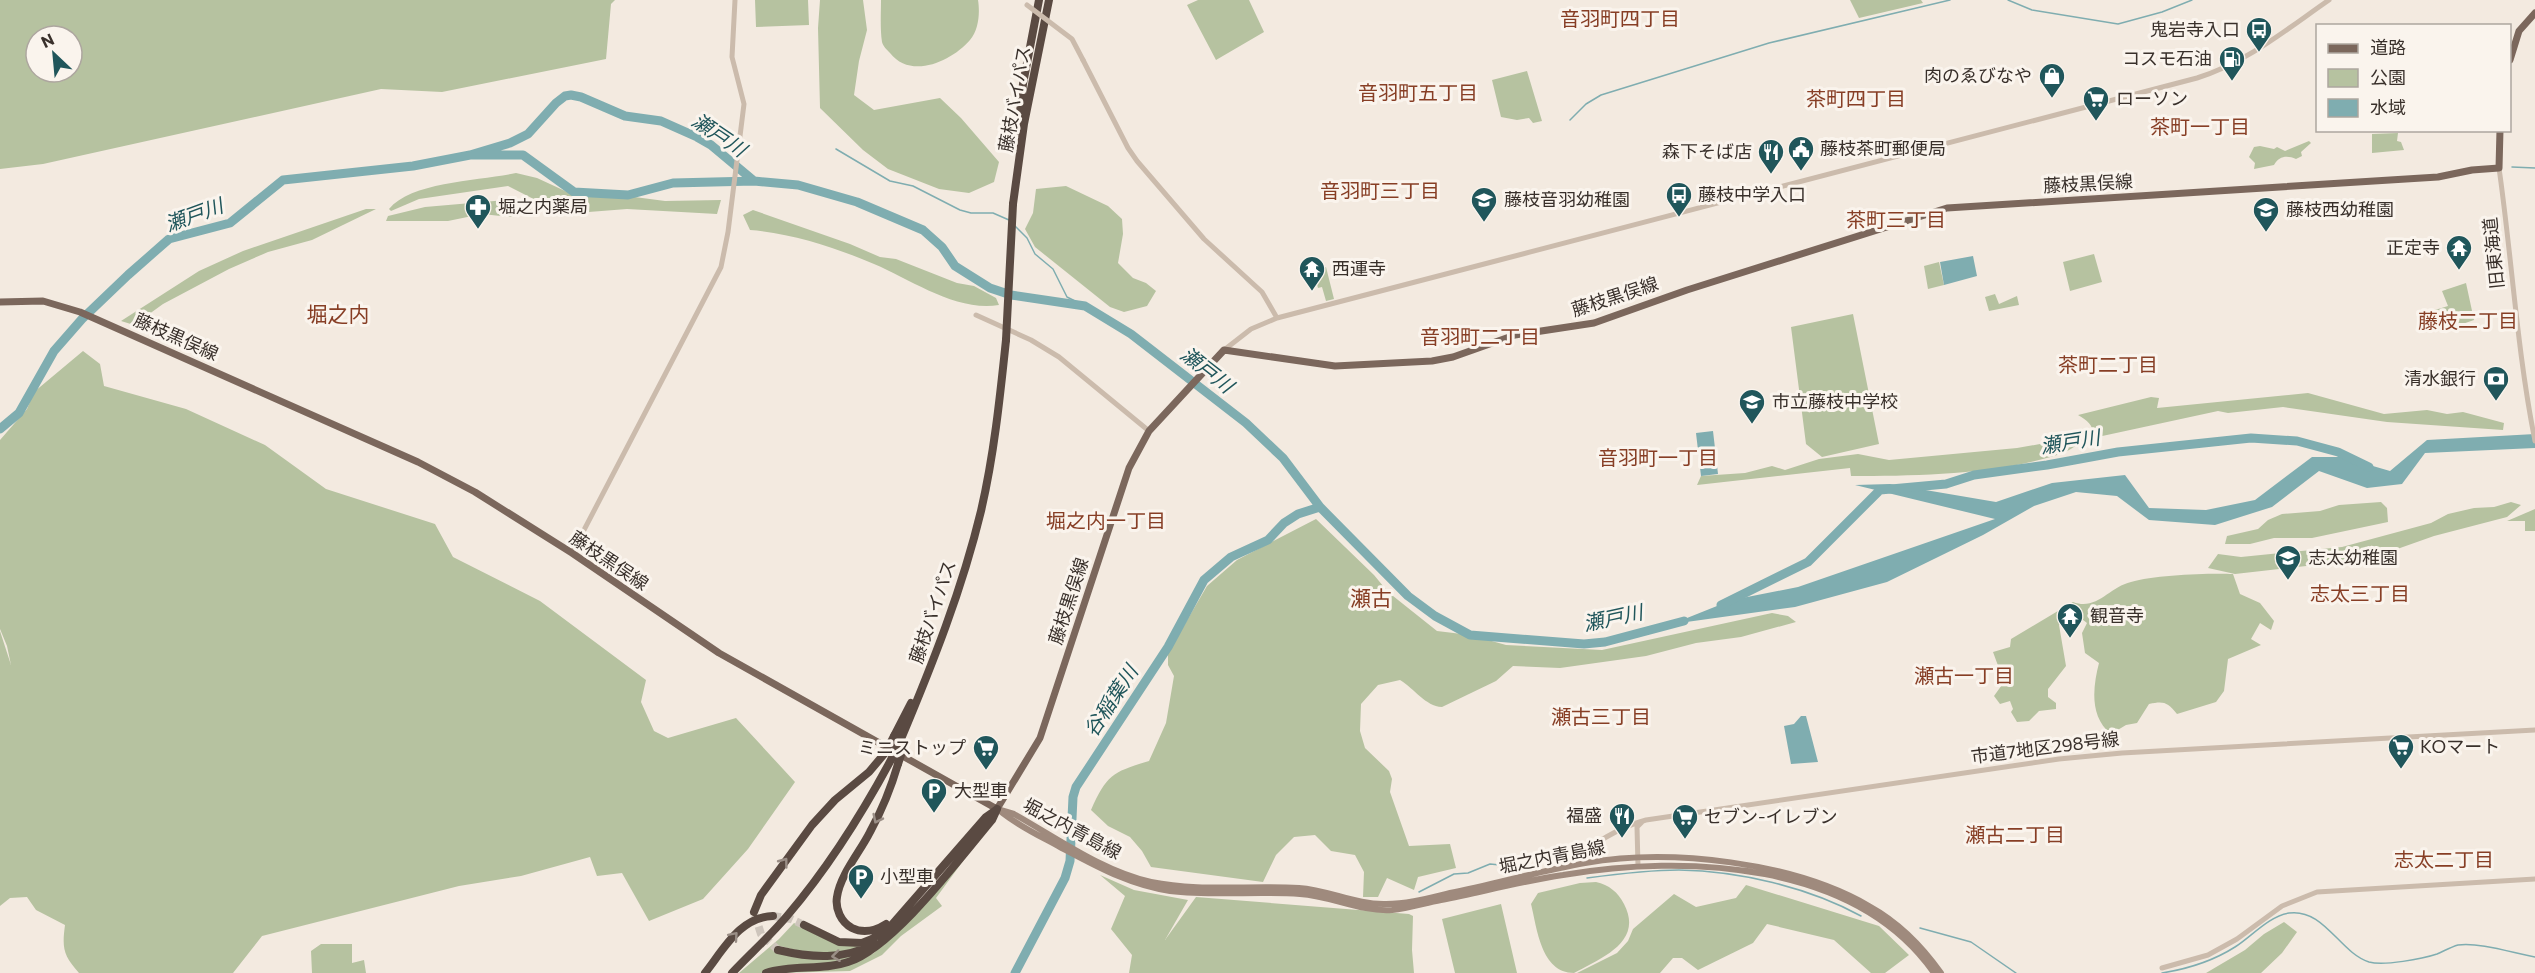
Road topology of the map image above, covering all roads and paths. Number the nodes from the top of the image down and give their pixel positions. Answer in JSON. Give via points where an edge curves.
{"nodes":[{"id":1,"x":735,"y":0,"type":"edge"},
{"id":2,"x":1022,"y":0,"type":"edge"},
{"id":3,"x":1039,"y":0,"type":"edge"},
{"id":4,"x":1049,"y":0,"type":"edge"},
{"id":5,"x":2329,"y":0,"type":"edge"},
{"id":6,"x":2535,"y":13,"type":"edge"},
{"id":7,"x":2511,"y":57,"type":"edge"},
{"id":8,"x":2500,"y":132,"type":"edge"},
{"id":9,"x":2499,"y":168,"type":"junction"},
{"id":10,"x":1013,"y":204,"type":"junction"},
{"id":11,"x":0,"y":302,"type":"edge"},
{"id":12,"x":976,"y":315,"type":"dead end"},
{"id":13,"x":1277,"y":318,"type":"junction"},
{"id":14,"x":1224,"y":350,"type":"junction"},
{"id":15,"x":1149,"y":431,"type":"junction"},
{"id":16,"x":2535,"y":441,"type":"edge"},
{"id":17,"x":572,"y":553,"type":"junction"},
{"id":18,"x":2535,"y":730,"type":"edge"},
{"id":19,"x":900,"y":741,"type":"junction"},
{"id":20,"x":889,"y":755,"type":"junction"},
{"id":21,"x":997,"y":809,"type":"junction"},
{"id":22,"x":1643,"y":821,"type":"junction"},
{"id":23,"x":1076,"y":853,"type":"junction"},
{"id":24,"x":1638,"y":858,"type":"junction"},
{"id":25,"x":1572,"y":861,"type":"dead end"},
{"id":26,"x":1638,"y":866,"type":"junction"},
{"id":27,"x":2535,"y":879,"type":"edge"},
{"id":28,"x":754,"y":912,"type":"dead end"},
{"id":29,"x":773,"y":916,"type":"tunnel mouth"},
{"id":30,"x":901,"y":918,"type":"junction"},
{"id":31,"x":804,"y":926,"type":"tunnel mouth"},
{"id":32,"x":890,"y":936,"type":"junction"},
{"id":33,"x":778,"y":950,"type":"tunnel mouth"},
{"id":34,"x":2162,"y":968,"type":"dead end"},
{"id":35,"x":705,"y":973,"type":"edge"},
{"id":36,"x":732,"y":973,"type":"edge"},
{"id":37,"x":766,"y":973,"type":"edge"},
{"id":38,"x":1934,"y":973,"type":"edge"},
{"id":39,"x":1941,"y":973,"type":"edge"}],
"edges":[{"from":1,"to":17,"type":"street","via":[[732,57],[742,90],[743,118],[723,259]]},
{"from":2,"to":13,"type":"street","bridge":true,"via":[[1071,39],[1137,161],[1204,239],[1262,292]]},
{"from":3,"to":10,"type":"highway","name":"藤枝バイパス","via":[[1023,84]]},
{"from":4,"to":10,"type":"highway","name":"藤枝バイパス"},
{"from":5,"to":13,"type":"street","via":[[2247,56],[2197,78]]},
{"from":6,"to":7,"type":"main road","via":[[2519,31]]},
{"from":8,"to":9,"type":"main road"},
{"from":9,"to":14,"type":"main road","name":"藤枝黒俣線","via":[[2400,181],[1947,208],[1594,323],[1515,335],[1432,361],[1335,366]]},
{"from":9,"to":16,"type":"street","name":"旧東海道","via":[[2524,386]]},
{"from":10,"to":19,"type":"highway","name":"藤枝バイパス","bridge":true,"via":[[1006,340],[992,455],[966,566]]},
{"from":11,"to":17,"type":"main road","name":"藤枝黒俣線","via":[[43,301],[164,349],[418,462],[490,501]]},
{"from":12,"to":15,"type":"street","via":[[1059,357]]},
{"from":13,"to":14,"type":"street","via":[[1251,329]]},
{"from":14,"to":15,"type":"main road","name":"藤枝黒俣線"},
{"from":15,"to":21,"type":"main road","name":"藤枝黒俣線","via":[[1129,468],[1040,738]]},
{"from":17,"to":21,"type":"main road","name":"藤枝黒俣線","via":[[719,653]]},
{"from":18,"to":22,"type":"street","name":"市道7地区298号線","via":[[2082,757]]},
{"from":19,"to":20,"type":"highway","name":"藤枝バイパス","bridge":true},
{"from":19,"to":30,"type":"highway","one_way":true,"bridge":true,"via":[[890,792],[840,885],[836,903],[841,918],[857,930],[876,930]]},
{"from":28,"to":20,"type":"highway","one_way":true,"via":[[761,895],[812,825],[835,800]]},
{"from":20,"to":36,"type":"highway","name":"藤枝バイパス","via":[[855,822],[820,873],[787,916]]},
{"from":21,"to":23,"type":"main road","name":"堀之内青島線"},
{"from":21,"to":30,"type":"highway","via":[[932,876]]},
{"from":21,"to":30,"type":"highway","via":[[992,820]]},
{"from":22,"to":24,"type":"street","via":[[1637,827]]},
{"from":22,"to":25,"type":"street","name":"市道7地区298号線","via":[[1605,837]]},
{"from":23,"to":24,"type":"main road","name":"堀之内青島線","via":[[1151,882],[1300,888],[1354,902],[1386,904],[1585,863]]},
{"from":23,"to":26,"type":"main road","name":"堀之内青島線","via":[[1103,871],[1150,887],[1300,894],[1375,910],[1406,908],[1562,875]]},
{"from":24,"to":26,"type":"street"},
{"from":24,"to":39,"type":"main road","name":"堀之内青島線","via":[[1718,860],[1828,886],[1888,918]]},
{"from":26,"to":38,"type":"main road","name":"堀之内青島線","via":[[1743,870],[1829,892],[1886,923]]},
{"from":27,"to":34,"type":"street","via":[[2317,892],[2282,906],[2208,955]]},
{"from":35,"to":29,"type":"highway","one_way":true,"via":[[748,923]]},
{"from":30,"to":31,"type":"highway","via":[[862,943],[839,942]]},
{"from":30,"to":32,"type":"highway"},
{"from":32,"to":33,"type":"highway","one_way":true,"via":[[842,955],[814,957]]},
{"from":32,"to":37,"type":"highway","via":[[851,962]]}]}
